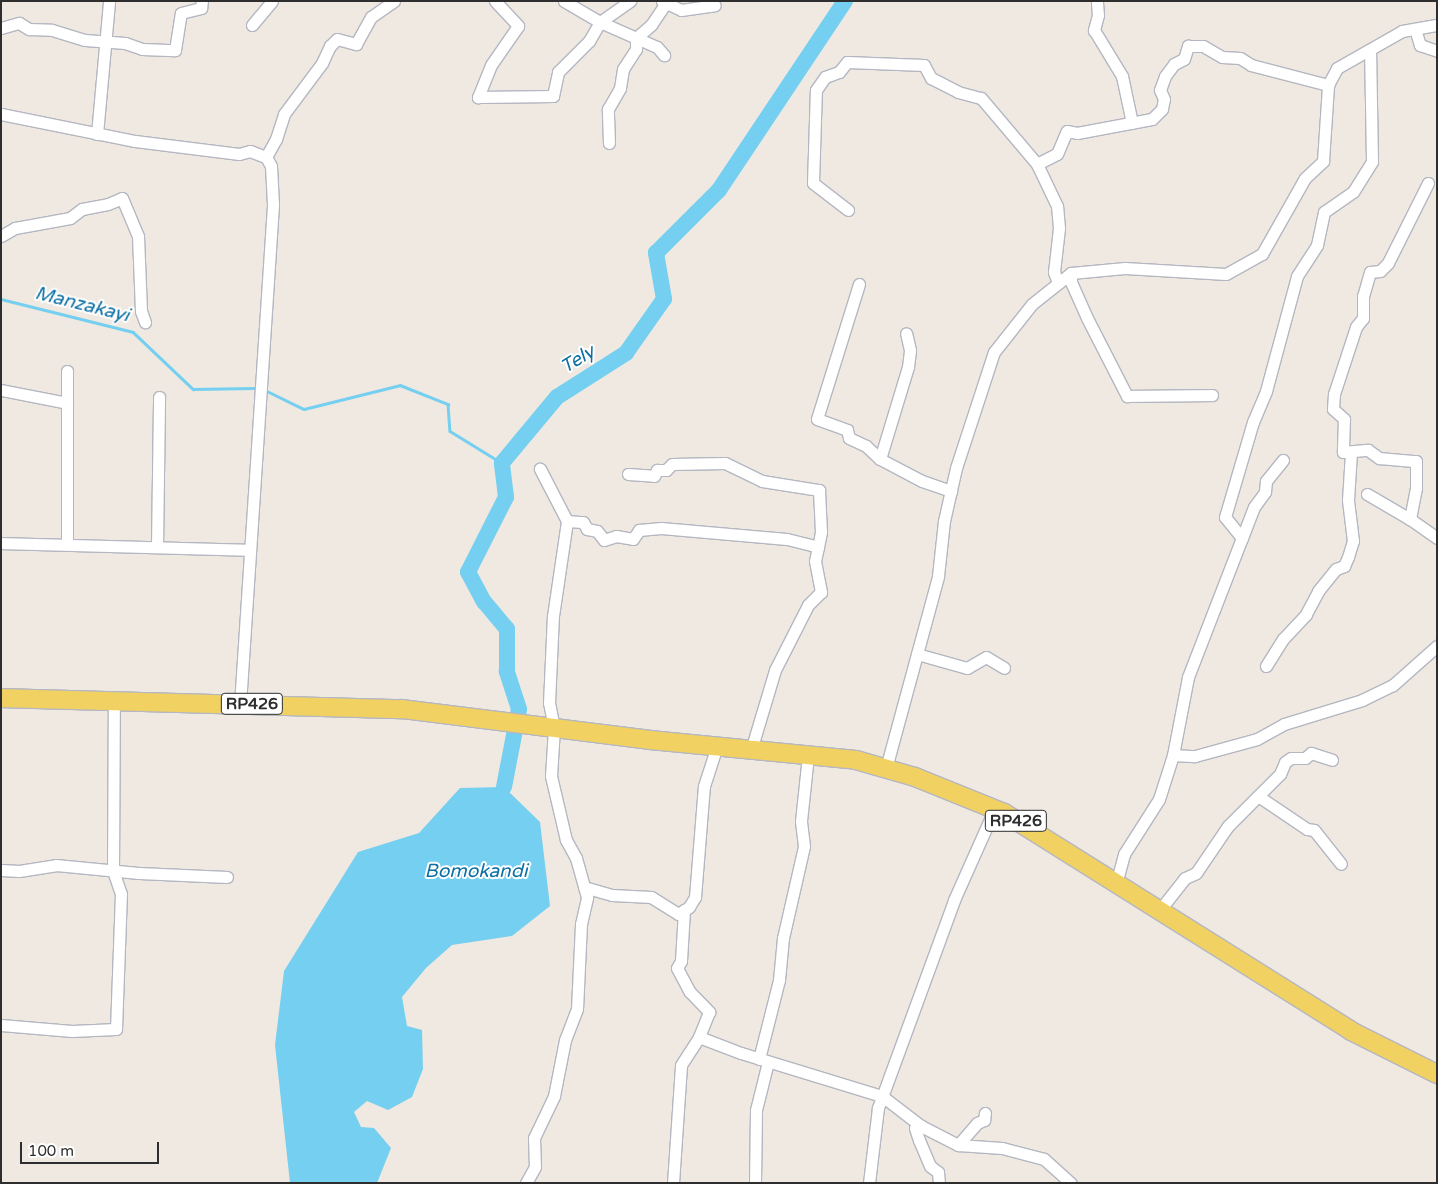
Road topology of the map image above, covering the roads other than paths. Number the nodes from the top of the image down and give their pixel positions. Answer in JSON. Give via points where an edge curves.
{"nodes":[{"id":1,"x":109,"y":1,"type":"edge"},
{"id":2,"x":202,"y":1,"type":"edge"},
{"id":3,"x":272,"y":1,"type":"edge"},
{"id":4,"x":394,"y":1,"type":"edge"},
{"id":5,"x":495,"y":1,"type":"edge"},
{"id":6,"x":564,"y":1,"type":"edge"},
{"id":7,"x":630,"y":1,"type":"edge"},
{"id":8,"x":665,"y":2,"type":"edge"},
{"id":9,"x":1096,"y":2,"type":"edge"},
{"id":10,"x":716,"y":5,"type":"dead end"},
{"id":11,"x":600,"y":22,"type":"junction"},
{"id":12,"x":252,"y":25,"type":"dead end"},
{"id":13,"x":1437,"y":25,"type":"edge"},
{"id":14,"x":1,"y":28,"type":"edge"},
{"id":15,"x":1415,"y":29,"type":"junction"},
{"id":16,"x":636,"y":38,"type":"junction"},
{"id":17,"x":104,"y":41,"type":"junction"},
{"id":18,"x":1370,"y":51,"type":"junction"},
{"id":19,"x":1437,"y":51,"type":"edge"},
{"id":20,"x":664,"y":55,"type":"dead end"},
{"id":21,"x":1328,"y":85,"type":"junction"},
{"id":22,"x":1,"y":114,"type":"edge"},
{"id":23,"x":1132,"y":123,"type":"junction"},
{"id":24,"x":97,"y":134,"type":"junction"},
{"id":25,"x":609,"y":143,"type":"dead end"},
{"id":26,"x":266,"y":157,"type":"junction"},
{"id":27,"x":1037,"y":164,"type":"junction"},
{"id":28,"x":1428,"y":183,"type":"dead end"},
{"id":29,"x":848,"y":210,"type":"dead end"},
{"id":30,"x":1,"y":236,"type":"edge"},
{"id":31,"x":1071,"y":274,"type":"junction"},
{"id":32,"x":1058,"y":283,"type":"junction"},
{"id":33,"x":859,"y":284,"type":"dead end"},
{"id":34,"x":145,"y":322,"type":"dead end"},
{"id":35,"x":906,"y":333,"type":"dead end"},
{"id":36,"x":67,"y":371,"type":"dead end"},
{"id":37,"x":1,"y":390,"type":"edge"},
{"id":38,"x":1212,"y":395,"type":"dead end"},
{"id":39,"x":159,"y":397,"type":"dead end"},
{"id":40,"x":67,"y":403,"type":"junction"},
{"id":41,"x":1350,"y":452,"type":"junction"},
{"id":42,"x":880,"y":459,"type":"junction"},
{"id":43,"x":1283,"y":460,"type":"dead end"},
{"id":44,"x":540,"y":469,"type":"dead end"},
{"id":45,"x":628,"y":474,"type":"dead end"},
{"id":46,"x":950,"y":491,"type":"junction"},
{"id":47,"x":1367,"y":494,"type":"dead end"},
{"id":48,"x":1410,"y":518,"type":"junction"},
{"id":49,"x":567,"y":521,"type":"junction"},
{"id":50,"x":1242,"y":538,"type":"junction"},
{"id":51,"x":1437,"y":538,"type":"edge"},
{"id":52,"x":1,"y":543,"type":"edge"},
{"id":53,"x":67,"y":544,"type":"junction"},
{"id":54,"x":157,"y":546,"type":"junction"},
{"id":55,"x":818,"y":547,"type":"junction"},
{"id":56,"x":250,"y":550,"type":"junction"},
{"id":57,"x":1437,"y":646,"type":"edge"},
{"id":58,"x":917,"y":654,"type":"junction"},
{"id":59,"x":1266,"y":666,"type":"dead end"},
{"id":60,"x":1004,"y":668,"type":"dead end"},
{"id":61,"x":1,"y":698,"type":"edge"},
{"id":62,"x":114,"y":700,"type":"junction"},
{"id":63,"x":240,"y":704,"type":"junction"},
{"id":64,"x":547,"y":726,"type":"junction"},
{"id":65,"x":717,"y":746,"type":"junction"},
{"id":66,"x":751,"y":750,"type":"junction"},
{"id":67,"x":808,"y":755,"type":"junction"},
{"id":68,"x":1173,"y":755,"type":"junction"},
{"id":69,"x":1332,"y":760,"type":"dead end"},
{"id":70,"x":886,"y":768,"type":"junction"},
{"id":71,"x":1258,"y":796,"type":"junction"},
{"id":72,"x":994,"y":810,"type":"junction"},
{"id":73,"x":1341,"y":864,"type":"dead end"},
{"id":74,"x":1,"y":870,"type":"edge"},
{"id":75,"x":113,"y":871,"type":"junction"},
{"id":76,"x":227,"y":877,"type":"dead end"},
{"id":77,"x":1116,"y":884,"type":"junction"},
{"id":78,"x":584,"y":887,"type":"junction"},
{"id":79,"x":684,"y":910,"type":"junction"},
{"id":80,"x":1159,"y":911,"type":"junction"},
{"id":81,"x":1,"y":1025,"type":"edge"},
{"id":82,"x":699,"y":1037,"type":"junction"},
{"id":83,"x":763,"y":1060,"type":"junction"},
{"id":84,"x":1437,"y":1074,"type":"edge"},
{"id":85,"x":882,"y":1096,"type":"junction"},
{"id":86,"x":985,"y":1113,"type":"dead end"},
{"id":87,"x":921,"y":1126,"type":"junction"},
{"id":88,"x":958,"y":1145,"type":"junction"},
{"id":89,"x":526,"y":1183,"type":"edge"},
{"id":90,"x":673,"y":1183,"type":"edge"},
{"id":91,"x":755,"y":1183,"type":"edge"},
{"id":92,"x":869,"y":1183,"type":"edge"},
{"id":93,"x":939,"y":1183,"type":"edge"},
{"id":94,"x":1071,"y":1183,"type":"edge"}],
"edges":[{"from":1,"to":17,"type":"street"},
{"from":2,"to":17,"type":"street","via":[[201,8],[181,13],[176,50],[142,49]]},
{"from":3,"to":12,"type":"street"},
{"from":4,"to":26,"type":"street","via":[[371,17],[356,44],[337,39],[330,46],[322,63],[284,114]]},
{"from":5,"to":11,"type":"street","via":[[518,26],[491,65],[478,97],[553,96],[558,72],[590,42]]},
{"from":6,"to":11,"type":"street"},
{"from":7,"to":11,"type":"street"},
{"from":8,"to":10,"type":"street","via":[[680,10]]},
{"from":8,"to":16,"type":"street","via":[[651,25]]},
{"from":9,"to":23,"type":"street","via":[[1098,15],[1094,30],[1122,76]]},
{"from":11,"to":16,"type":"street"},
{"from":13,"to":15,"type":"street"},
{"from":14,"to":17,"type":"street","via":[[19,22],[29,29]]},
{"from":15,"to":18,"type":"street","via":[[1402,31]]},
{"from":15,"to":19,"type":"street","via":[[1420,45]]},
{"from":16,"to":20,"type":"street","via":[[657,46]]},
{"from":16,"to":25,"type":"street","via":[[636,49],[623,69],[620,88],[608,109]]},
{"from":17,"to":24,"type":"street"},
{"from":18,"to":21,"type":"street","via":[[1337,68]]},
{"from":18,"to":50,"type":"street","via":[[1372,161],[1352,192],[1324,212],[1317,245],[1297,276],[1266,391],[1253,422],[1224,517]]},
{"from":21,"to":23,"type":"street","via":[[1251,65],[1240,58],[1222,57],[1203,46],[1188,46],[1184,59],[1174,64],[1165,76],[1160,90],[1164,99],[1162,109],[1152,119]]},
{"from":21,"to":31,"type":"street","via":[[1323,161],[1305,178],[1262,254],[1226,274],[1125,268]]},
{"from":22,"to":24,"type":"street"},
{"from":23,"to":27,"type":"street","via":[[1077,133],[1067,131],[1056,154]]},
{"from":24,"to":26,"type":"street","via":[[205,151],[239,154],[250,151]]},
{"from":26,"to":56,"type":"street","via":[[271,166],[273,205]]},
{"from":27,"to":29,"type":"street","via":[[981,98],[958,92],[931,78],[924,65],[847,62],[839,72],[825,77],[816,90],[813,183]]},
{"from":27,"to":32,"type":"street","via":[[1057,206],[1059,228],[1054,272]]},
{"from":28,"to":41,"type":"street","via":[[1388,263],[1380,271],[1370,272],[1363,296],[1363,318],[1356,327],[1334,394],[1333,409],[1344,419],[1344,452]]},
{"from":30,"to":34,"type":"street","via":[[15,228],[70,218],[82,209],[122,198],[138,236],[141,311]]},
{"from":31,"to":32,"type":"street"},
{"from":31,"to":38,"type":"street","via":[[1071,282],[1087,318],[1126,396]]},
{"from":32,"to":46,"type":"street","via":[[1032,304],[994,352],[972,412]]},
{"from":33,"to":42,"type":"street","via":[[817,419],[846,430],[849,438],[866,446]]},
{"from":35,"to":42,"type":"street","via":[[910,350],[908,368]]},
{"from":36,"to":40,"type":"street"},
{"from":37,"to":40,"type":"street"},
{"from":39,"to":54,"type":"street"},
{"from":40,"to":53,"type":"street"},
{"from":41,"to":48,"type":"street","via":[[1368,450],[1379,458],[1416,461],[1416,488]]},
{"from":41,"to":59,"type":"street","via":[[1348,500],[1353,541],[1348,557],[1344,566],[1336,569],[1318,590],[1306,614],[1283,639]]},
{"from":42,"to":46,"type":"street","via":[[922,481]]},
{"from":43,"to":50,"type":"street","via":[[1266,481],[1265,492],[1254,507]]},
{"from":44,"to":49,"type":"street"},
{"from":45,"to":55,"type":"street","via":[[654,476],[657,470],[666,470],[672,464],[725,463],[762,481],[818,490],[821,532]]},
{"from":46,"to":58,"type":"street","via":[[938,576]]},
{"from":47,"to":48,"type":"street"},
{"from":48,"to":51,"type":"street"},
{"from":49,"to":55,"type":"street","via":[[583,522],[587,529],[597,531],[604,540],[616,536],[632,539],[639,530],[661,528],[787,539]]},
{"from":49,"to":64,"type":"street","via":[[553,616]]},
{"from":50,"to":68,"type":"street","via":[[1188,676]]},
{"from":52,"to":53,"type":"street"},
{"from":53,"to":54,"type":"street"},
{"from":54,"to":56,"type":"street"},
{"from":55,"to":66,"type":"street","via":[[815,561],[821,592],[808,605],[776,670]]},
{"from":56,"to":63,"type":"street"},
{"from":57,"to":68,"type":"street","via":[[1393,685],[1362,700],[1284,724],[1257,739],[1195,756]]},
{"from":58,"to":60,"type":"street","via":[[967,668],[986,657]]},
{"from":58,"to":70,"type":"street"},
{"from":61,"to":62,"type":"main road","number":"RP426"},
{"from":62,"to":63,"type":"main road","number":"RP426"},
{"from":62,"to":75,"type":"street"},
{"from":63,"to":64,"type":"main road","number":"RP426","via":[[402,709]]},
{"from":64,"to":65,"type":"main road","number":"RP426"},
{"from":64,"to":78,"type":"street","via":[[551,776],[566,840],[576,858]]},
{"from":65,"to":66,"type":"main road","number":"RP426"},
{"from":65,"to":79,"type":"street","via":[[704,786],[695,897]]},
{"from":66,"to":67,"type":"main road","number":"RP426"},
{"from":67,"to":70,"type":"main road","number":"RP426","via":[[856,760]]},
{"from":67,"to":83,"type":"street","via":[[801,822],[804,846],[783,938],[779,980]]},
{"from":68,"to":77,"type":"street","via":[[1159,799],[1124,854]]},
{"from":69,"to":71,"type":"street","via":[[1311,753],[1300,759],[1291,758]]},
{"from":70,"to":72,"type":"main road","number":"RP426"},
{"from":71,"to":73,"type":"street","via":[[1307,829],[1314,830]]},
{"from":71,"to":80,"type":"street","via":[[1228,826],[1196,873],[1185,878]]},
{"from":72,"to":77,"type":"main road","number":"RP426"},
{"from":72,"to":85,"type":"street","via":[[961,882]]},
{"from":74,"to":75,"type":"street","via":[[19,871],[56,865]]},
{"from":75,"to":76,"type":"street"},
{"from":75,"to":81,"type":"street","via":[[121,894],[116,1029],[72,1031]]},
{"from":77,"to":80,"type":"main road","number":"RP426"},
{"from":78,"to":79,"type":"street","via":[[612,895],[650,897],[678,914]]},
{"from":78,"to":89,"type":"street","via":[[587,897],[581,924],[576,1009],[565,1040],[554,1096],[534,1138],[535,1167]]},
{"from":79,"to":82,"type":"street","via":[[681,961],[677,968],[690,992],[709,1012]]},
{"from":80,"to":84,"type":"main road","number":"RP426","via":[[1351,1031]]},
{"from":82,"to":83,"type":"street"},
{"from":82,"to":90,"type":"street","via":[[680,1065]]},
{"from":83,"to":85,"type":"street"},
{"from":83,"to":91,"type":"street","via":[[756,1110]]},
{"from":85,"to":87,"type":"street"},
{"from":85,"to":92,"type":"street"},
{"from":86,"to":88,"type":"street","via":[[984,1120]]},
{"from":87,"to":88,"type":"street"},
{"from":87,"to":93,"type":"street","via":[[915,1128],[930,1166],[938,1172]]},
{"from":88,"to":94,"type":"street","via":[[1002,1148],[1044,1159]]}]}
